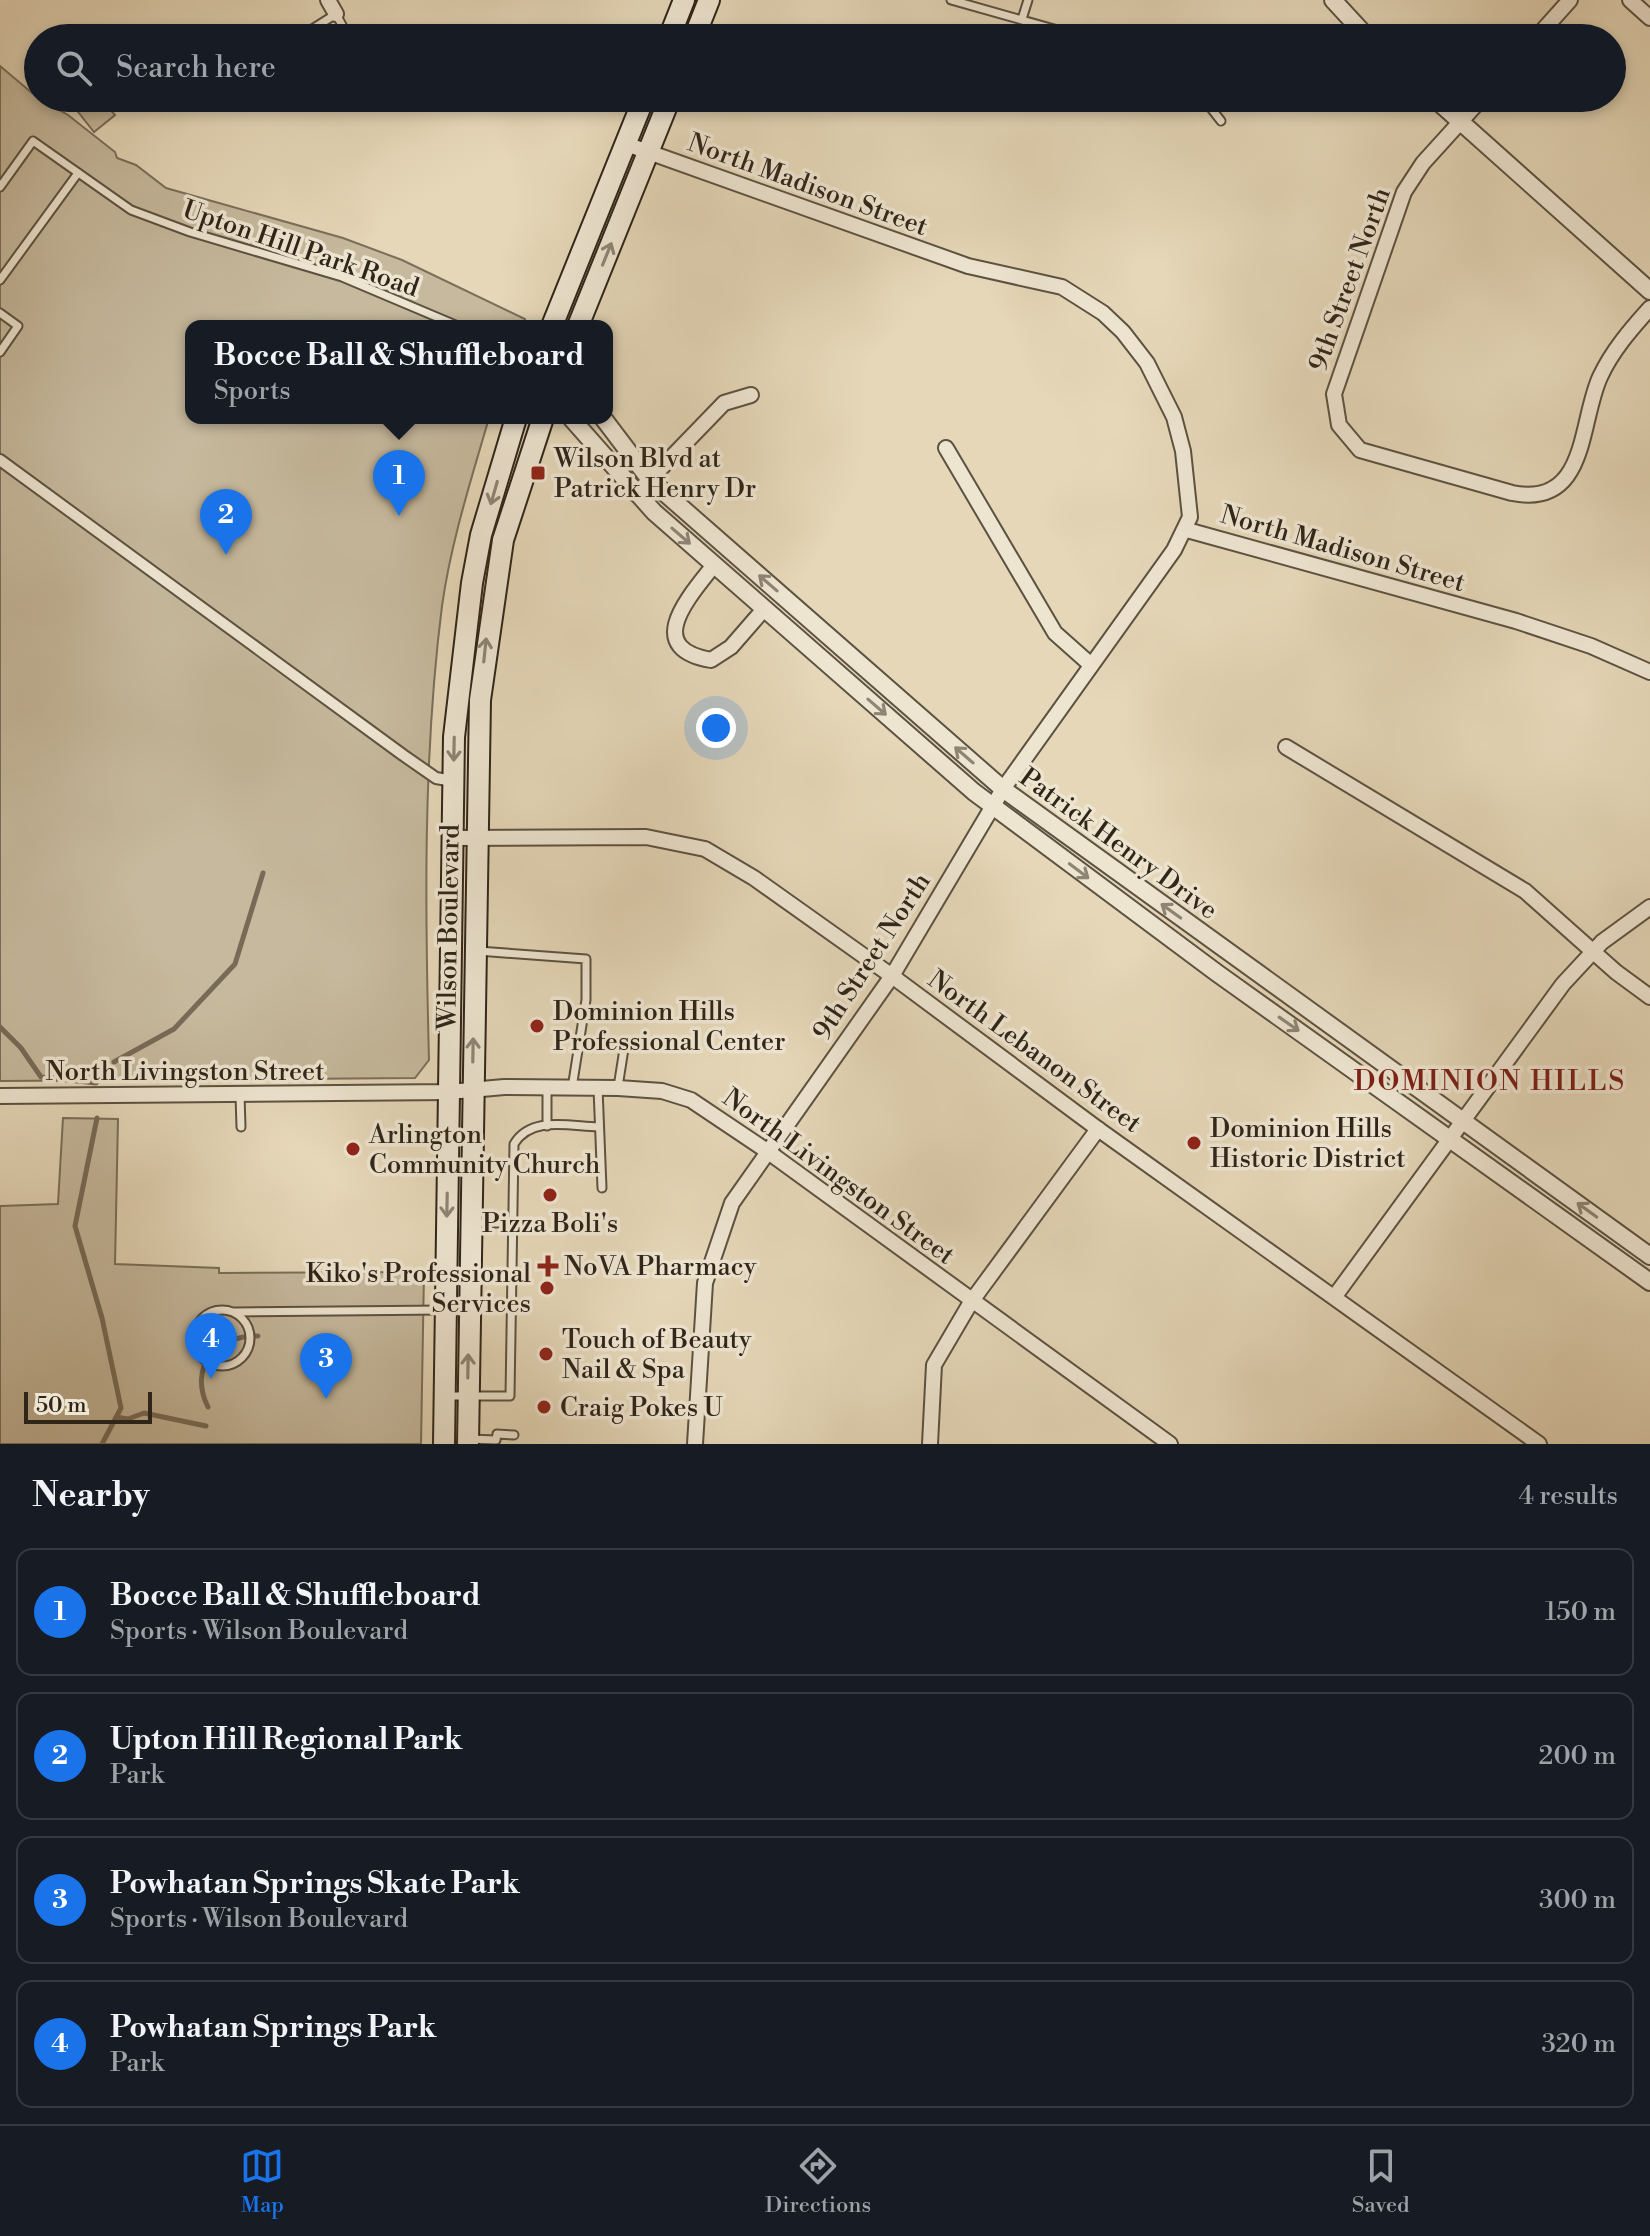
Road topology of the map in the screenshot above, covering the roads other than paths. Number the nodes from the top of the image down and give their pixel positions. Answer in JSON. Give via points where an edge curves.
{"nodes":[{"id":1,"x":328,"y":0,"type":"edge"},
{"id":2,"x":684,"y":0,"type":"edge"},
{"id":3,"x":709,"y":0,"type":"edge"},
{"id":4,"x":951,"y":0,"type":"edge"},
{"id":5,"x":1028,"y":0,"type":"edge"},
{"id":6,"x":1333,"y":0,"type":"edge"},
{"id":7,"x":1570,"y":0,"type":"edge"},
{"id":8,"x":1630,"y":0,"type":"edge"},
{"id":9,"x":336,"y":14,"type":"junction"},
{"id":10,"x":1650,"y":18,"type":"edge"},
{"id":11,"x":1022,"y":19,"type":"junction"},
{"id":12,"x":320,"y":24,"type":"edge"},
{"id":13,"x":341,"y":24,"type":"edge"},
{"id":14,"x":675,"y":24,"type":"edge"},
{"id":15,"x":700,"y":24,"type":"edge"},
{"id":16,"x":1039,"y":24,"type":"edge"},
{"id":17,"x":1355,"y":24,"type":"edge"},
{"id":18,"x":1549,"y":24,"type":"edge"},
{"id":19,"x":639,"y":112,"type":"edge"},
{"id":20,"x":665,"y":112,"type":"edge"},
{"id":21,"x":1214,"y":112,"type":"edge"},
{"id":22,"x":1450,"y":112,"type":"edge"},
{"id":23,"x":1469,"y":112,"type":"edge"},
{"id":24,"x":1221,"y":121,"type":"dead end"},
{"id":25,"x":1460,"y":121,"type":"junction"},
{"id":26,"x":626,"y":144,"type":"junction"},
{"id":27,"x":649,"y":153,"type":"junction"},
{"id":28,"x":78,"y":173,"type":"junction"},
{"id":29,"x":0,"y":187,"type":"edge"},
{"id":30,"x":0,"y":280,"type":"edge"},
{"id":31,"x":1650,"y":291,"type":"edge"},
{"id":32,"x":1650,"y":308,"type":"edge"},
{"id":33,"x":0,"y":313,"type":"edge"},
{"id":34,"x":444,"y":320,"type":"edge"},
{"id":35,"x":554,"y":320,"type":"edge"},
{"id":36,"x":580,"y":320,"type":"edge"},
{"id":37,"x":0,"y":352,"type":"edge"},
{"id":38,"x":751,"y":395,"type":"dead end"},
{"id":39,"x":514,"y":424,"type":"edge"},
{"id":40,"x":541,"y":424,"type":"edge"},
{"id":41,"x":576,"y":424,"type":"edge"},
{"id":42,"x":608,"y":424,"type":"edge"},
{"id":43,"x":946,"y":448,"type":"dead end"},
{"id":44,"x":0,"y":460,"type":"edge"},
{"id":45,"x":650,"y":480,"type":"junction"},
{"id":46,"x":636,"y":494,"type":"junction"},
{"id":47,"x":1187,"y":530,"type":"junction"},
{"id":48,"x":714,"y":565,"type":"junction"},
{"id":49,"x":764,"y":609,"type":"junction"},
{"id":50,"x":1091,"y":665,"type":"junction"},
{"id":51,"x":1650,"y":672,"type":"edge"},
{"id":52,"x":1286,"y":747,"type":"dead end"},
{"id":53,"x":453,"y":781,"type":"junction"},
{"id":54,"x":1003,"y":789,"type":"junction"},
{"id":55,"x":992,"y":806,"type":"junction"},
{"id":56,"x":452,"y":838,"type":"junction"},
{"id":57,"x":475,"y":838,"type":"junction"},
{"id":58,"x":1650,"y":907,"type":"edge"},
{"id":59,"x":474,"y":950,"type":"junction"},
{"id":60,"x":1592,"y":950,"type":"junction"},
{"id":61,"x":892,"y":976,"type":"junction"},
{"id":62,"x":1650,"y":997,"type":"edge"},
{"id":63,"x":624,"y":1049,"type":"dead end"},
{"id":64,"x":547,"y":1087,"type":"junction"},
{"id":65,"x":572,"y":1088,"type":"junction"},
{"id":66,"x":598,"y":1088,"type":"junction"},
{"id":67,"x":618,"y":1088,"type":"junction"},
{"id":68,"x":472,"y":1090,"type":"junction"},
{"id":69,"x":449,"y":1092,"type":"junction"},
{"id":70,"x":240,"y":1095,"type":"junction"},
{"id":71,"x":0,"y":1096,"type":"edge"},
{"id":72,"x":1463,"y":1121,"type":"junction"},
{"id":73,"x":547,"y":1126,"type":"junction"},
{"id":74,"x":241,"y":1127,"type":"dead end"},
{"id":75,"x":598,"y":1127,"type":"junction"},
{"id":76,"x":1098,"y":1129,"type":"junction"},
{"id":77,"x":1450,"y":1138,"type":"junction"},
{"id":78,"x":767,"y":1151,"type":"junction"},
{"id":79,"x":602,"y":1188,"type":"dead end"},
{"id":80,"x":471,"y":1223,"type":"junction"},
{"id":81,"x":513,"y":1223,"type":"junction"},
{"id":82,"x":1650,"y":1256,"type":"edge"},
{"id":83,"x":1650,"y":1282,"type":"edge"},
{"id":84,"x":1335,"y":1296,"type":"junction"},
{"id":85,"x":971,"y":1302,"type":"junction"},
{"id":86,"x":446,"y":1310,"type":"junction"},
{"id":87,"x":235,"y":1312,"type":"junction"},
{"id":88,"x":445,"y":1396,"type":"junction"},
{"id":89,"x":468,"y":1396,"type":"junction"},
{"id":90,"x":514,"y":1435,"type":"dead end"},
{"id":91,"x":468,"y":1442,"type":"edge"},
{"id":92,"x":444,"y":1444,"type":"edge"},
{"id":93,"x":695,"y":1444,"type":"edge"},
{"id":94,"x":930,"y":1444,"type":"edge"},
{"id":95,"x":1170,"y":1444,"type":"edge"},
{"id":96,"x":1539,"y":1444,"type":"edge"}],
"edges":[{"from":1,"to":9,"type":"street"},
{"from":2,"to":14,"type":"main road"},
{"from":3,"to":15,"type":"main road"},
{"from":4,"to":11,"type":"lane"},
{"from":5,"to":11,"type":"lane"},
{"from":6,"to":17,"type":"street"},
{"from":7,"to":18,"type":"street"},
{"from":8,"to":10,"type":"street"},
{"from":9,"to":12,"type":"lane"},
{"from":9,"to":13,"type":"lane"},
{"from":11,"to":16,"type":"lane"},
{"from":19,"to":26,"type":"main road"},
{"from":20,"to":27,"type":"main road"},
{"from":21,"to":24,"type":"lane"},
{"from":22,"to":25,"type":"street"},
{"from":23,"to":25,"type":"street","name":"9th Street North"},
{"from":25,"to":31,"type":"street"},
{"from":25,"to":32,"type":"street","name":"9th Street North","via":[[1421,165],[1397,209],[1335,390],[1333,407],[1348,440],[1369,454],[1517,495],[1543,492],[1559,485],[1573,469],[1599,378]]},
{"from":26,"to":27,"type":"street","name":"North Madison Street"},
{"from":26,"to":35,"type":"main road"},
{"from":36,"to":27,"type":"main road","one_way":true},
{"from":27,"to":47,"type":"street","name":"North Madison Street","via":[[968,266],[1062,287],[1103,313],[1147,363],[1171,410],[1187,481]]},
{"from":28,"to":29,"type":"lane","name":"Upton Hill Park Road","via":[[33,141]]},
{"from":28,"to":30,"type":"lane"},
{"from":28,"to":34,"type":"lane","name":"Upton Hill Park Road","via":[[131,210],[342,277]]},
{"from":33,"to":37,"type":"lane","via":[[18,326]]},
{"from":38,"to":45,"type":"street","via":[[724,403]]},
{"from":39,"to":53,"type":"main road","name":"Wilson Boulevard","one_way":true,"via":[[472,583],[458,676]]},
{"from":57,"to":40,"type":"main road","name":"Wilson Boulevard","one_way":true,"via":[[480,700],[491,604],[503,540]]},
{"from":41,"to":46,"type":"street","name":"Patrick Henry Drive"},
{"from":42,"to":45,"type":"street","name":"Patrick Henry Drive"},
{"from":43,"to":50,"type":"street","via":[[1055,633]]},
{"from":44,"to":53,"type":"street","via":[[403,755],[436,778]]},
{"from":45,"to":46,"type":"street"},
{"from":54,"to":45,"type":"street","name":"Patrick Henry Drive","one_way":true},
{"from":46,"to":48,"type":"street","name":"Patrick Henry Drive","one_way":true},
{"from":47,"to":50,"type":"street","name":"9th Street North"},
{"from":47,"to":51,"type":"street","name":"North Madison Street","via":[[1516,621]]},
{"from":48,"to":49,"type":"street","name":"Patrick Henry Drive"},
{"from":48,"to":49,"type":"street","via":[[679,610],[674,631],[679,648],[711,660],[731,647]]},
{"from":49,"to":55,"type":"street","name":"Patrick Henry Drive","one_way":true},
{"from":50,"to":54,"type":"street","name":"9th Street North"},
{"from":52,"to":60,"type":"street","via":[[1525,891]]},
{"from":53,"to":56,"type":"main road","name":"Wilson Boulevard"},
{"from":54,"to":55,"type":"street","name":"9th Street North"},
{"from":72,"to":54,"type":"street","name":"Patrick Henry Drive","one_way":true},
{"from":55,"to":61,"type":"street","name":"9th Street North"},
{"from":55,"to":77,"type":"street","name":"Patrick Henry Drive","one_way":true},
{"from":56,"to":57,"type":"street","name":"North Lebanon Street"},
{"from":56,"to":69,"type":"main road","name":"Wilson Boulevard"},
{"from":57,"to":59,"type":"main road","name":"Wilson Boulevard"},
{"from":57,"to":61,"type":"street","name":"North Lebanon Street","via":[[646,837],[705,849]]},
{"from":58,"to":60,"type":"street"},
{"from":59,"to":65,"type":"lane","via":[[586,959],[586,1000]]},
{"from":68,"to":59,"type":"main road","name":"Wilson Boulevard","one_way":true},
{"from":60,"to":62,"type":"street"},
{"from":60,"to":72,"type":"street"},
{"from":61,"to":76,"type":"street","name":"North Lebanon Street"},
{"from":61,"to":78,"type":"street","name":"9th Street North"},
{"from":63,"to":67,"type":"lane"},
{"from":64,"to":65,"type":"street","name":"North Livingston Street"},
{"from":64,"to":68,"type":"street","name":"North Livingston Street"},
{"from":64,"to":73,"type":"lane"},
{"from":65,"to":66,"type":"street","name":"North Livingston Street"},
{"from":66,"to":67,"type":"street","name":"North Livingston Street"},
{"from":66,"to":75,"type":"lane"},
{"from":67,"to":78,"type":"street","name":"North Livingston Street","via":[[662,1091],[691,1100]]},
{"from":68,"to":69,"type":"street","name":"North Livingston Street"},
{"from":68,"to":80,"type":"main road","name":"Wilson Boulevard"},
{"from":69,"to":70,"type":"street","name":"North Livingston Street"},
{"from":69,"to":86,"type":"main road","name":"Wilson Boulevard","one_way":true},
{"from":70,"to":71,"type":"street","name":"North Livingston Street"},
{"from":70,"to":74,"type":"lane"},
{"from":72,"to":77,"type":"street"},
{"from":82,"to":72,"type":"street","name":"Patrick Henry Drive","one_way":true},
{"from":73,"to":75,"type":"lane"},
{"from":73,"to":81,"type":"lane","via":[[531,1126],[514,1144]]},
{"from":75,"to":79,"type":"lane"},
{"from":76,"to":84,"type":"street","name":"North Lebanon Street"},
{"from":76,"to":85,"type":"street"},
{"from":77,"to":83,"type":"street","name":"Patrick Henry Drive"},
{"from":77,"to":84,"type":"street"},
{"from":78,"to":85,"type":"street","name":"North Livingston Street"},
{"from":78,"to":93,"type":"street","name":"9th Street North","via":[[732,1203],[705,1283]]},
{"from":80,"to":81,"type":"lane"},
{"from":89,"to":80,"type":"main road","name":"Wilson Boulevard","one_way":true},
{"from":81,"to":89,"type":"lane","via":[[510,1396]]},
{"from":84,"to":96,"type":"street","name":"North Lebanon Street"},
{"from":85,"to":94,"type":"street","via":[[934,1365]]},
{"from":85,"to":95,"type":"street","name":"North Livingston Street"},
{"from":86,"to":87,"type":"lane"},
{"from":86,"to":88,"type":"main road","name":"Wilson Boulevard"},
{"from":87,"to":87,"type":"lane","via":[[218,1309],[197,1324],[196,1351],[210,1364],[229,1366],[245,1355],[250,1335]]},
{"from":88,"to":89,"type":"lane"},
{"from":88,"to":92,"type":"main road","name":"Wilson Boulevard"},
{"from":89,"to":91,"type":"main road","name":"Wilson Boulevard"},
{"from":90,"to":91,"type":"lane"}]}
